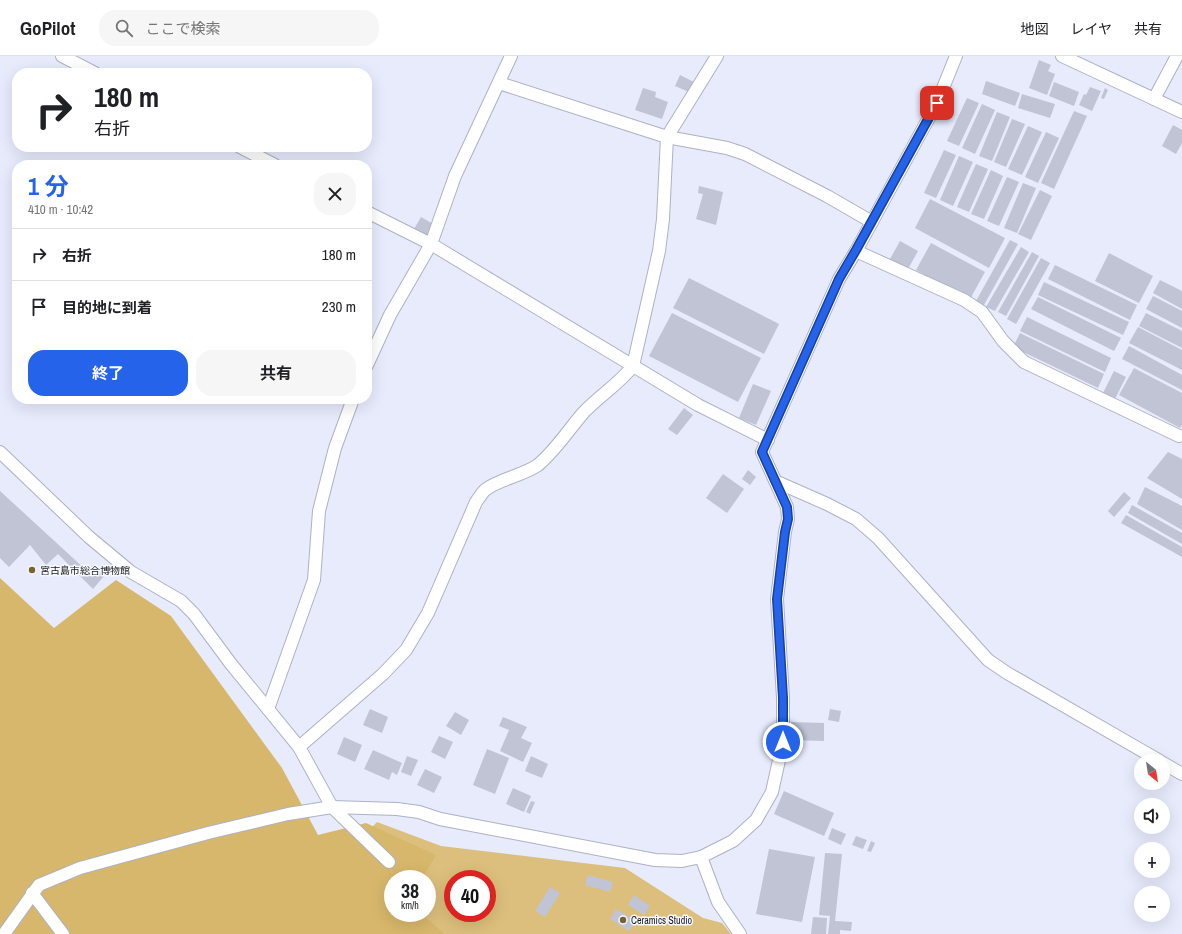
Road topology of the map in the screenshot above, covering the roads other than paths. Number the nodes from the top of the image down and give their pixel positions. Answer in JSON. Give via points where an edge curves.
{"nodes":[{"id":1,"x":62,"y":56,"type":"edge"},
{"id":2,"x":511,"y":56,"type":"edge"},
{"id":3,"x":717,"y":56,"type":"edge"},
{"id":4,"x":956,"y":56,"type":"edge"},
{"id":5,"x":1062,"y":56,"type":"edge"},
{"id":6,"x":1177,"y":56,"type":"edge"},
{"id":7,"x":85,"y":68,"type":"edge"},
{"id":8,"x":499,"y":83,"type":"junction"},
{"id":9,"x":1154,"y":99,"type":"junction"},
{"id":10,"x":1182,"y":112,"type":"edge"},
{"id":11,"x":667,"y":137,"type":"junction"},
{"id":12,"x":250,"y":152,"type":"edge"},
{"id":13,"x":265,"y":160,"type":"edge"},
{"id":14,"x":372,"y":214,"type":"edge"},
{"id":15,"x":872,"y":222,"type":"junction"},
{"id":16,"x":431,"y":244,"type":"junction"},
{"id":17,"x":856,"y":250,"type":"junction"},
{"id":18,"x":372,"y":354,"type":"edge"},
{"id":19,"x":633,"y":366,"type":"junction"},
{"id":20,"x":351,"y":404,"type":"edge"},
{"id":21,"x":1180,"y":436,"type":"dead end"},
{"id":22,"x":768,"y":440,"type":"junction"},
{"id":23,"x":0,"y":452,"type":"edge"},
{"id":24,"x":777,"y":482,"type":"junction"},
{"id":25,"x":268,"y":710,"type":"junction"},
{"id":26,"x":299,"y":747,"type":"junction"},
{"id":27,"x":1148,"y":754,"type":"edge"},
{"id":28,"x":1170,"y":767,"type":"edge"},
{"id":29,"x":1182,"y":774,"type":"edge"},
{"id":30,"x":332,"y":807,"type":"junction"},
{"id":31,"x":701,"y":857,"type":"junction"},
{"id":32,"x":389,"y":862,"type":"dead end"},
{"id":33,"x":32,"y":893,"type":"junction"},
{"id":34,"x":4,"y":934,"type":"edge"},
{"id":35,"x":63,"y":934,"type":"edge"},
{"id":36,"x":740,"y":934,"type":"edge"}],
"edges":[{"from":1,"to":7,"type":"street"},
{"from":2,"to":8,"type":"street"},
{"from":3,"to":11,"type":"street"},
{"from":4,"to":15,"type":"street","via":[[937,103]]},
{"from":5,"to":9,"type":"street"},
{"from":6,"to":9,"type":"street"},
{"from":8,"to":11,"type":"street"},
{"from":8,"to":16,"type":"street","via":[[455,176]]},
{"from":9,"to":10,"type":"street"},
{"from":11,"to":15,"type":"street","via":[[728,148],[745,154]]},
{"from":11,"to":19,"type":"street","via":[[659,251]]},
{"from":12,"to":13,"type":"street"},
{"from":14,"to":16,"type":"street"},
{"from":15,"to":17,"type":"street"},
{"from":16,"to":18,"type":"street","via":[[390,315]]},
{"from":16,"to":19,"type":"street"},
{"from":17,"to":21,"type":"street","via":[[964,300],[982,312],[1024,362]]},
{"from":17,"to":22,"type":"street","via":[[839,279]]},
{"from":19,"to":22,"type":"street","via":[[698,405]]},
{"from":19,"to":26,"type":"street","via":[[585,411],[538,464],[485,490],[476,502],[428,613],[406,650],[383,674]]},
{"from":20,"to":25,"type":"street","via":[[334,448],[319,511],[314,580]]},
{"from":22,"to":24,"type":"street","via":[[762,452]]},
{"from":23,"to":25,"type":"street","via":[[117,561],[181,601],[194,614]]},
{"from":24,"to":27,"type":"street","via":[[856,519],[878,538],[988,660]]},
{"from":24,"to":31,"type":"street","via":[[787,507],[788,519],[777,599],[783,742],[772,792],[756,820],[733,841]]},
{"from":25,"to":26,"type":"street"},
{"from":26,"to":30,"type":"street"},
{"from":28,"to":29,"type":"street"},
{"from":30,"to":31,"type":"street","via":[[419,812],[655,860],[682,861]]},
{"from":30,"to":32,"type":"street"},
{"from":30,"to":33,"type":"street","via":[[288,814],[80,868],[39,885]]},
{"from":31,"to":36,"type":"street","via":[[718,902]]},
{"from":33,"to":34,"type":"street"},
{"from":33,"to":35,"type":"street"}]}
